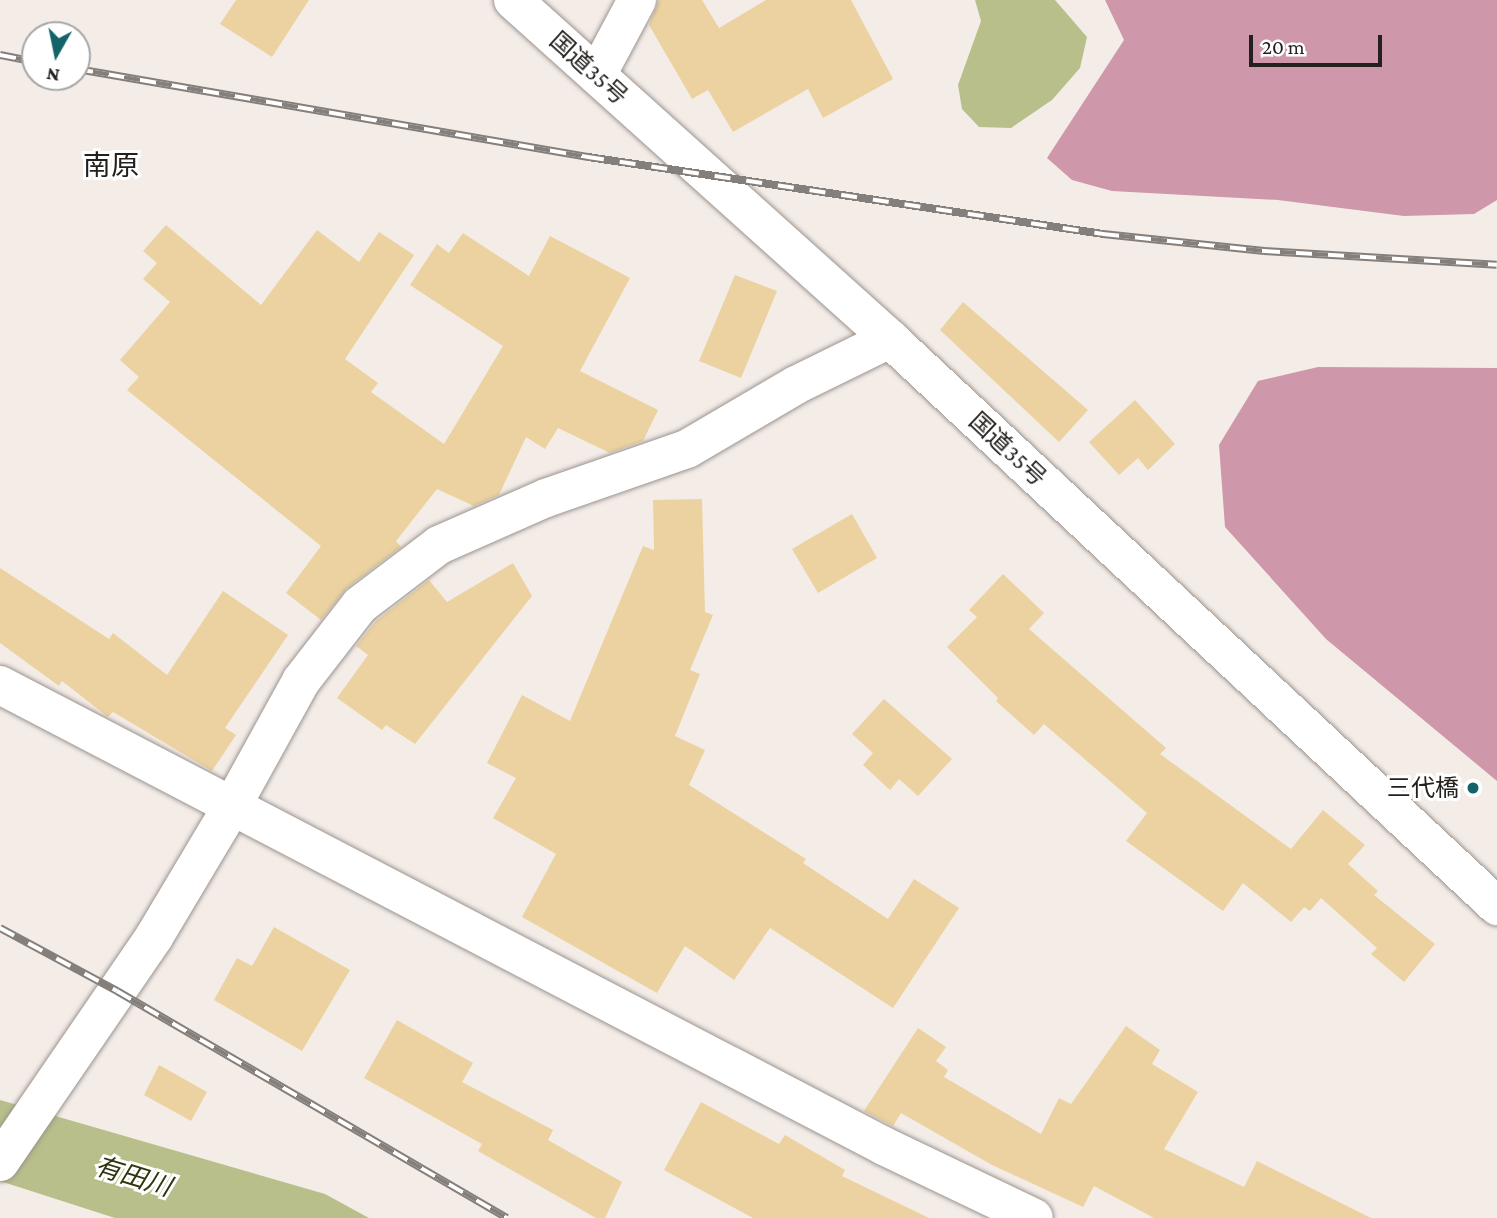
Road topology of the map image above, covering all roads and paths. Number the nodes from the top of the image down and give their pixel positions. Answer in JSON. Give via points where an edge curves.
{"nodes":[{"id":1,"x":637,"y":0,"type":"edge"},
{"id":2,"x":512,"y":2,"type":"edge"},
{"id":3,"x":597,"y":75,"type":"junction"},
{"id":4,"x":890,"y":339,"type":"junction"},
{"id":5,"x":0,"y":685,"type":"edge"},
{"id":6,"x":232,"y":808,"type":"junction"},
{"id":7,"x":1497,"y":906,"type":"edge"},
{"id":8,"x":0,"y":1162,"type":"edge"},
{"id":9,"x":1034,"y":1218,"type":"edge"}],
"edges":[{"from":1,"to":3,"type":"main road"},
{"from":2,"to":3,"type":"main road","name":"国道35号"},
{"from":3,"to":4,"type":"main road","name":"国道35号"},
{"from":4,"to":6,"type":"main road","via":[[796,385],[687,449],[546,498],[439,545],[360,605],[301,681]]},
{"from":4,"to":7,"type":"main road","name":"国道35号"},
{"from":5,"to":6,"type":"main road"},
{"from":6,"to":8,"type":"main road","via":[[154,937]]},
{"from":6,"to":9,"type":"main road","via":[[884,1146]]}]}
